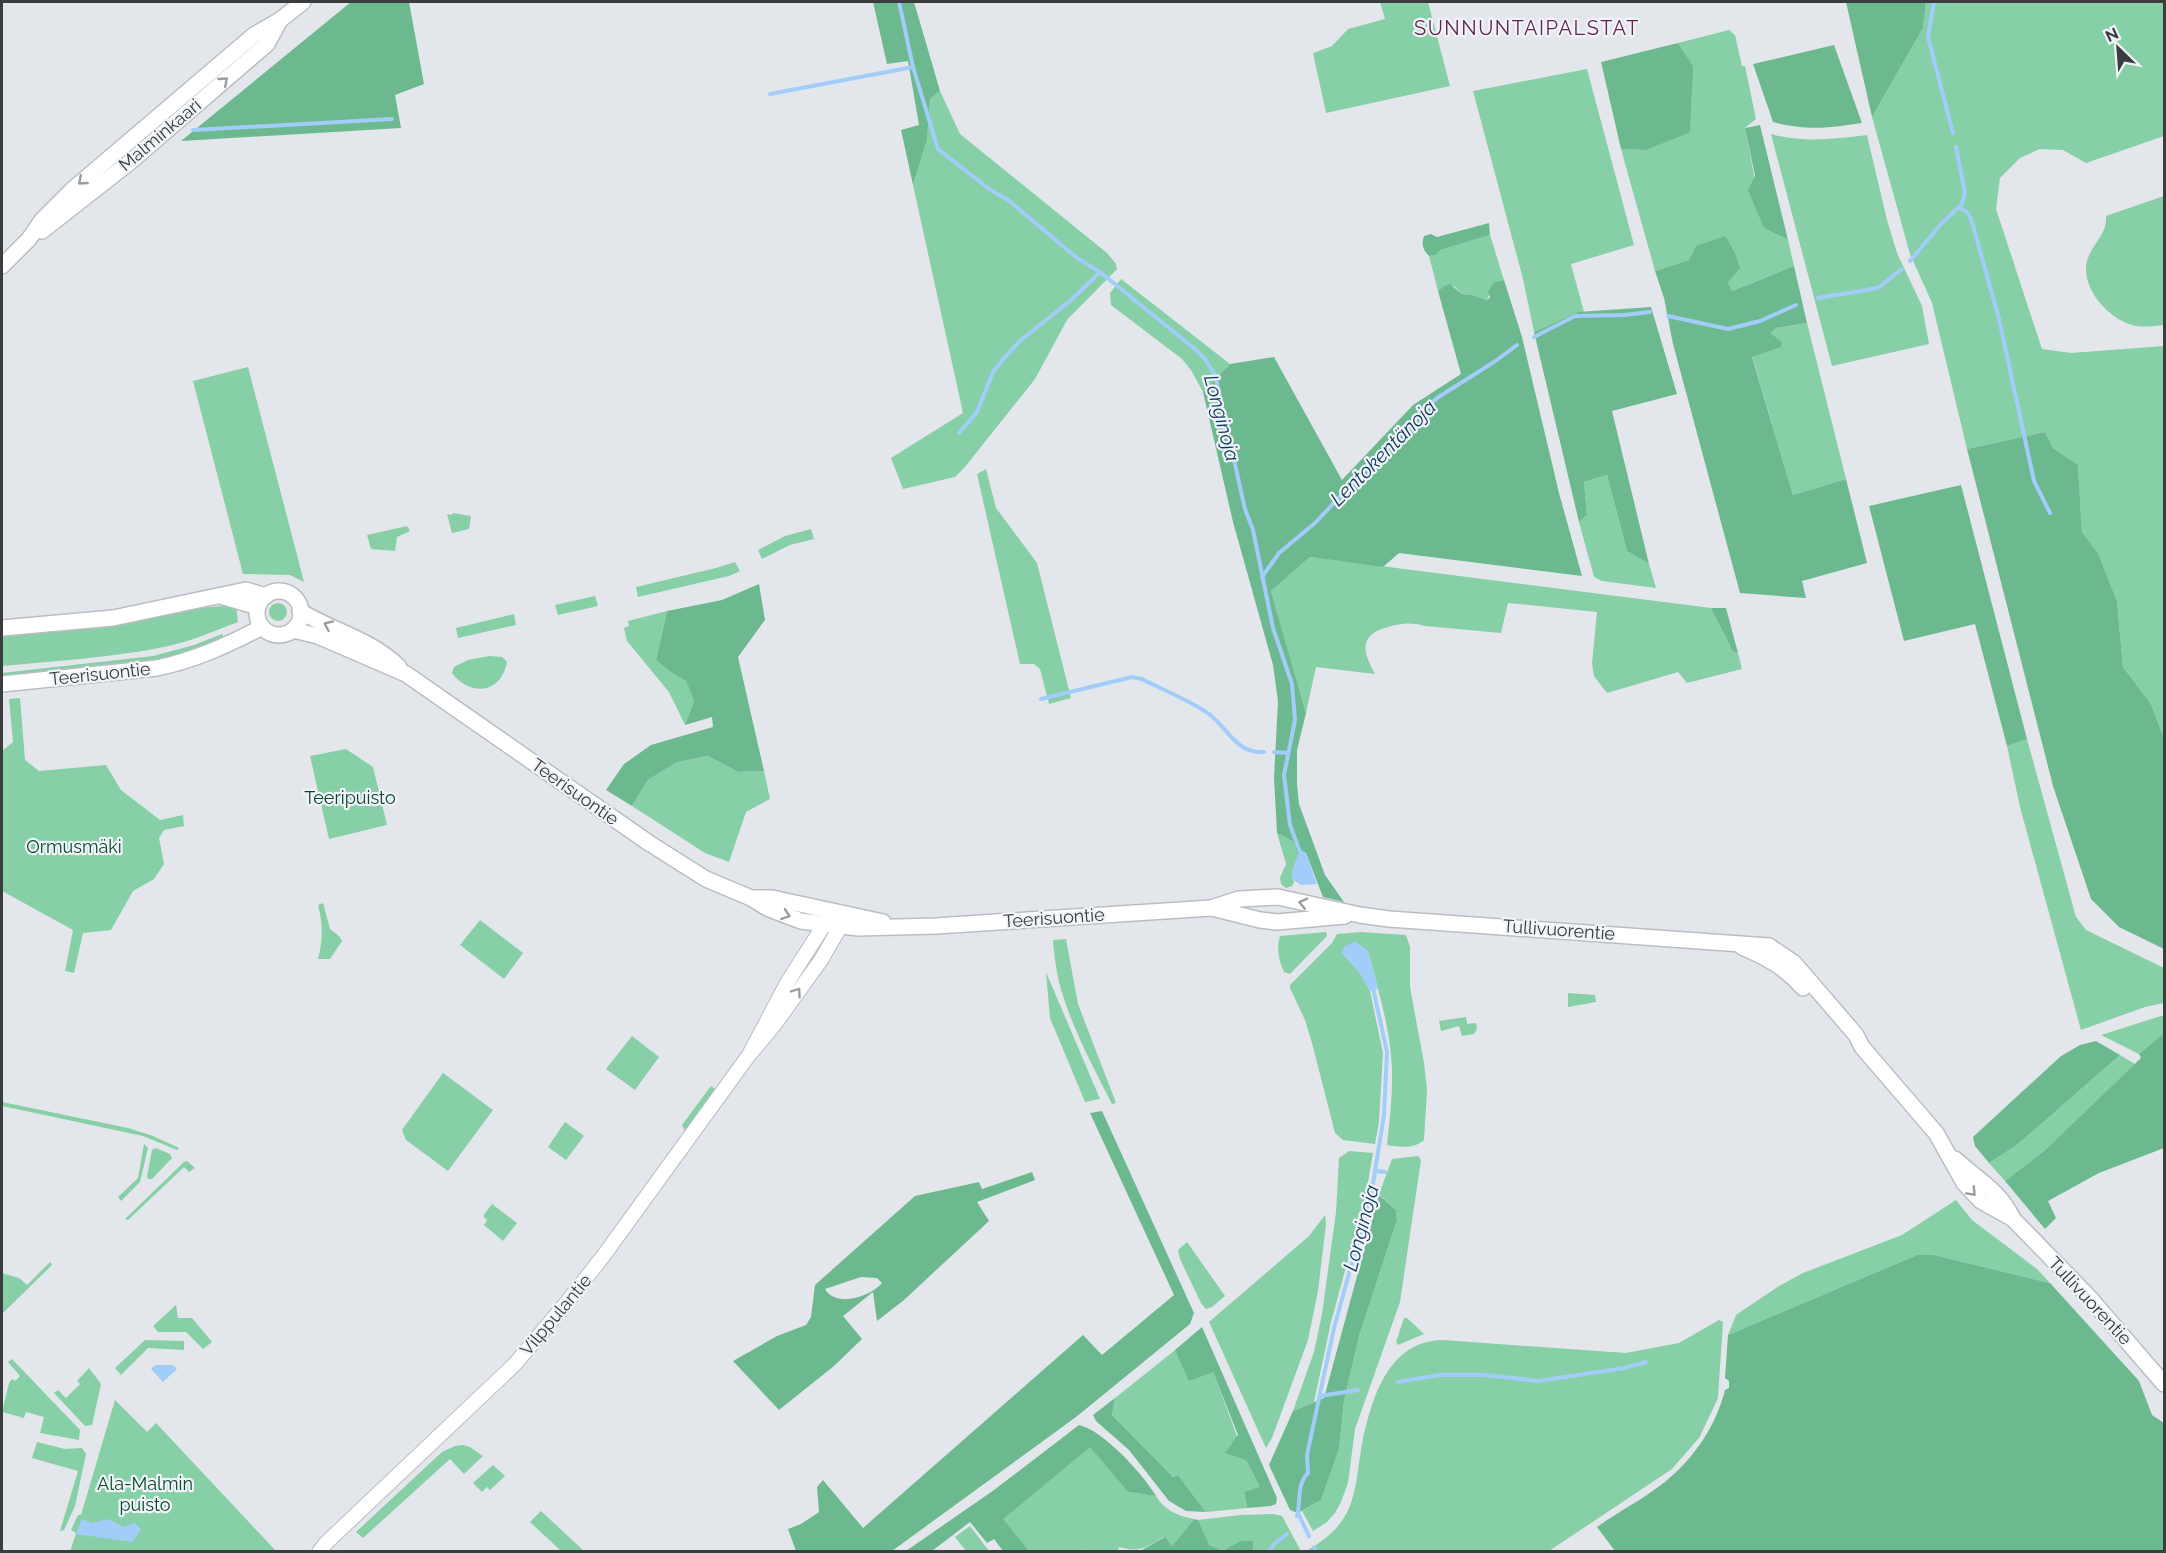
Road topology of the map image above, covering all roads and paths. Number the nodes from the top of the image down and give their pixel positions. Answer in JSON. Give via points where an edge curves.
{"nodes":[{"id":1,"x":303,"y":2,"type":"edge"},
{"id":2,"x":2,"y":266,"type":"edge"},
{"id":3,"x":262,"y":601,"type":"junction"},
{"id":4,"x":300,"y":611,"type":"junction"},
{"id":5,"x":262,"y":627,"type":"junction"},
{"id":6,"x":2,"y":628,"type":"edge"},
{"id":7,"x":293,"y":630,"type":"junction"},
{"id":8,"x":406,"y":674,"type":"junction"},
{"id":9,"x":2,"y":684,"type":"edge"},
{"id":10,"x":751,"y":898,"type":"junction"},
{"id":11,"x":1211,"y":908,"type":"junction"},
{"id":12,"x":1360,"y":915,"type":"junction"},
{"id":13,"x":1389,"y":919,"type":"joint"},
{"id":14,"x":838,"y":920,"type":"junction"},
{"id":15,"x":824,"y":925,"type":"junction"},
{"id":16,"x":749,"y":1055,"type":"junction"},
{"id":17,"x":2164,"y":1384,"type":"edge"},
{"id":18,"x":322,"y":1547,"type":"edge"},
{"id":19,"x":310,"y":1551,"type":"edge"}],
"edges":[{"from":1,"to":2,"type":"main road","name":"Malminkaari","via":[[254,35],[72,190]]},
{"from":3,"to":4,"type":"main road","via":[[278,591],[287,593],[295,598]]},
{"from":3,"to":5,"type":"main road","via":[[258,620]]},
{"from":3,"to":6,"type":"main road","via":[[246,590],[112,618]]},
{"from":4,"to":7,"type":"main road"},
{"from":8,"to":4,"type":"main road","name":"Teerisuontie","one_way":true,"via":[[369,644]]},
{"from":5,"to":7,"type":"main road","via":[[275,635]]},
{"from":5,"to":9,"type":"main road","name":"Teerisuontie","via":[[228,646],[157,668]]},
{"from":7,"to":8,"type":"main road","name":"Teerisuontie","via":[[318,636]]},
{"from":8,"to":10,"type":"main road","name":"Teerisuontie","via":[[649,843],[706,879]]},
{"from":10,"to":14,"type":"main road","name":"Teerisuontie","via":[[772,898]]},
{"from":10,"to":15,"type":"main road","name":"Teerisuontie","one_way":true,"via":[[782,914]]},
{"from":11,"to":12,"type":"main road","name":"Teerisuontie","via":[[1277,922]]},
{"from":12,"to":11,"type":"main road","name":"Teerisuontie","one_way":true,"via":[[1278,897],[1239,899]]},
{"from":11,"to":14,"type":"main road","name":"Teerisuontie","via":[[936,926]]},
{"from":12,"to":13,"type":"main road","name":"Teerisuontie"},
{"from":13,"to":17,"type":"main road","name":"Tullivuorentie","via":[[1769,946],[1787,957],[1856,1035],[1946,1151],[1997,1193],[2013,1219]]},
{"from":14,"to":15,"type":"main road","name":"Teerisuontie"},
{"from":16,"to":14,"type":"street","name":"Vilppulantie","one_way":true,"via":[[821,960]]},
{"from":15,"to":16,"type":"street","name":"Vilppulantie","via":[[787,983]]},
{"from":16,"to":18,"type":"street","name":"Vilppulantie","via":[[604,1255],[515,1364]]},
{"from":18,"to":19,"type":"street","name":"Vilppulantie"}]}
